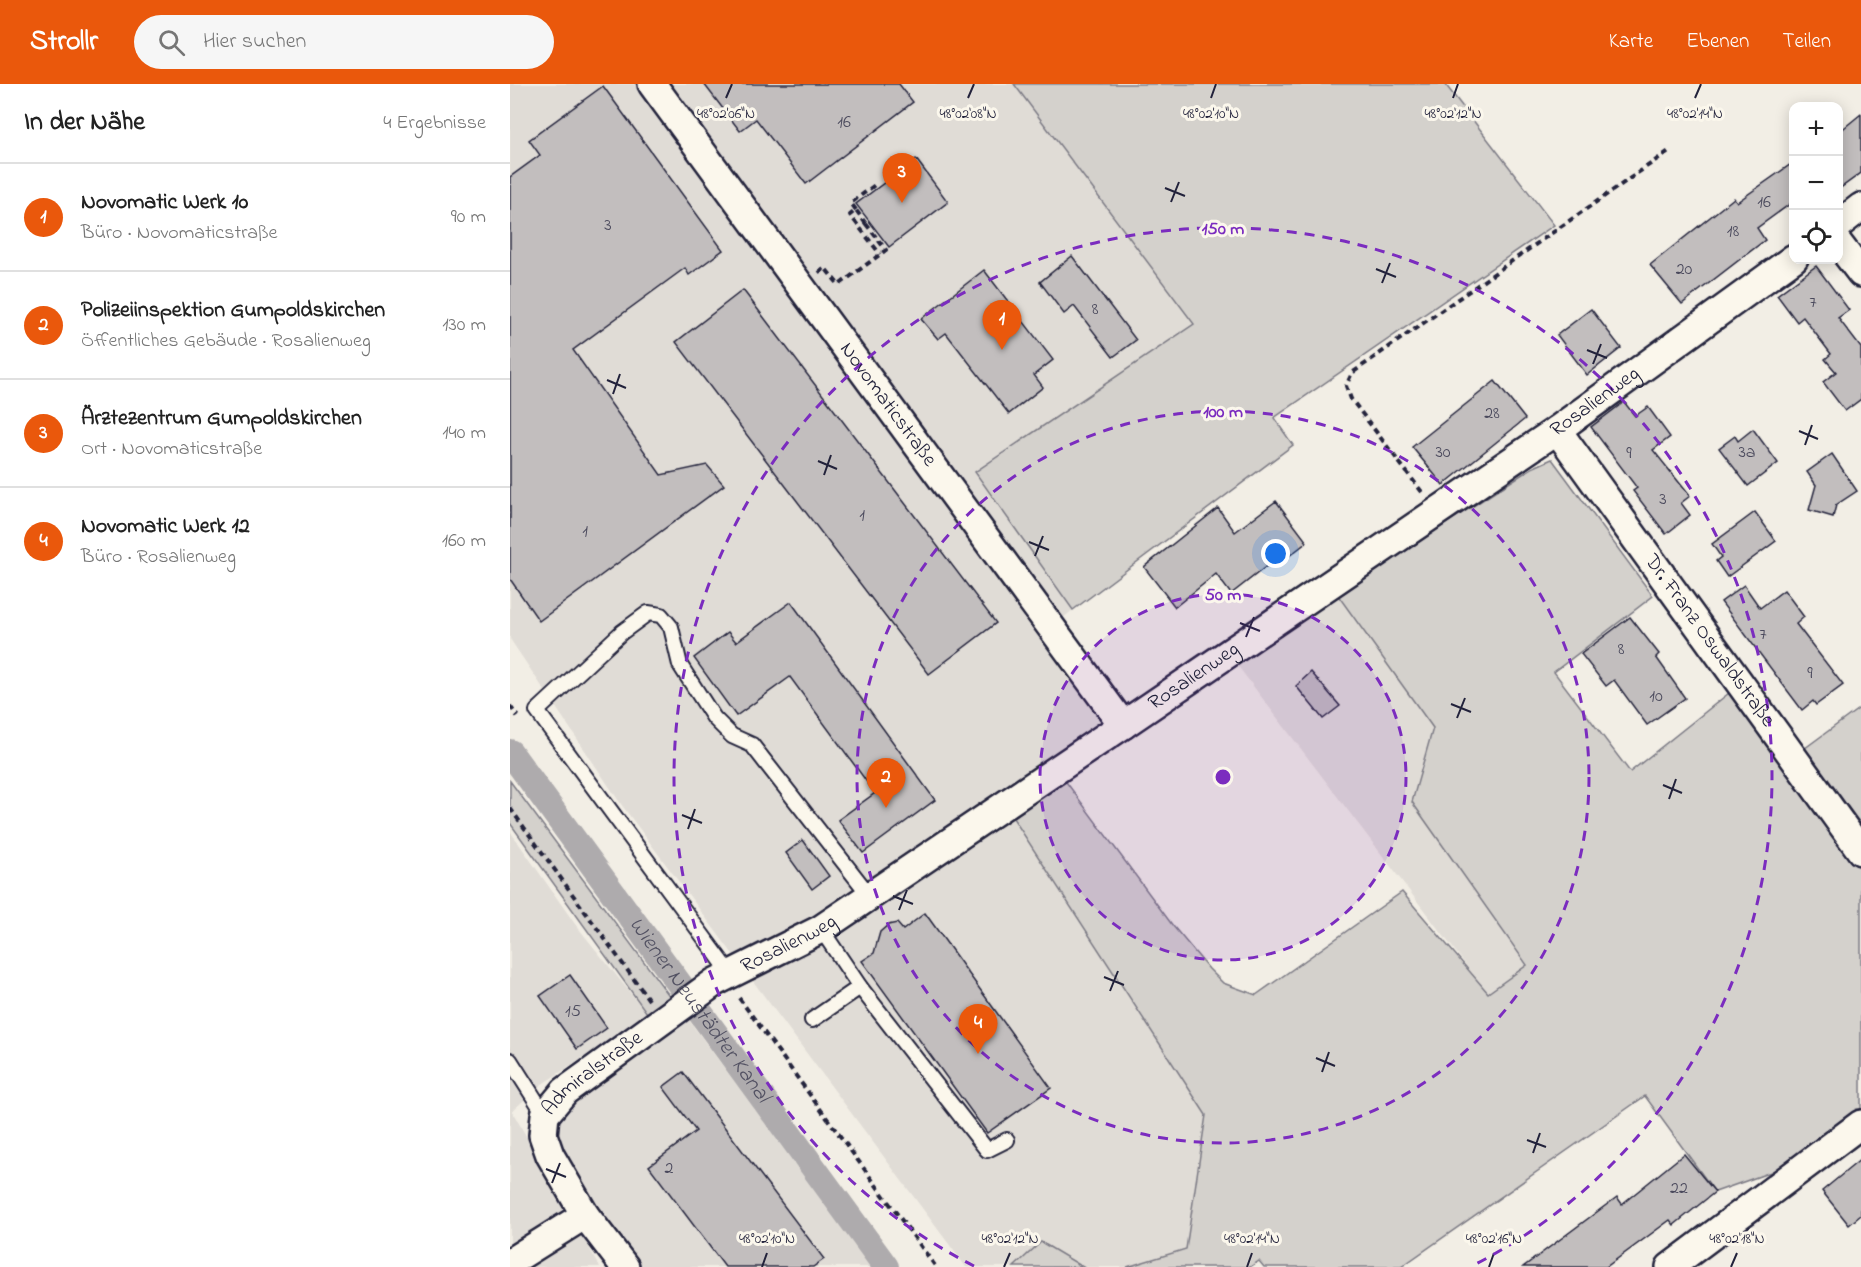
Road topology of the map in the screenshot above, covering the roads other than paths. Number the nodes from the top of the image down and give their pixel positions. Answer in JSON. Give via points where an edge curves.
{"nodes":[{"id":1,"x":652,"y":84,"type":"edge"},
{"id":2,"x":1861,"y":207,"type":"edge"},
{"id":3,"x":1843,"y":222,"type":"edge"},
{"id":4,"x":1843,"y":248,"type":"edge"},
{"id":5,"x":1789,"y":262,"type":"edge"},
{"id":6,"x":1861,"y":273,"type":"edge"},
{"id":7,"x":1557,"y":430,"type":"junction"},
{"id":8,"x":1123,"y":725,"type":"junction"},
{"id":9,"x":1861,"y":851,"type":"edge"},
{"id":10,"x":870,"y":896,"type":"junction"},
{"id":11,"x":821,"y":929,"type":"junction"},
{"id":12,"x":731,"y":974,"type":"junction"},
{"id":13,"x":860,"y":987,"type":"junction"},
{"id":14,"x":666,"y":1018,"type":"joint"},
{"id":15,"x":812,"y":1020,"type":"dead end"},
{"id":16,"x":510,"y":1060,"type":"edge"},
{"id":17,"x":545,"y":1115,"type":"junction"},
{"id":18,"x":1861,"y":1124,"type":"edge"},
{"id":19,"x":1007,"y":1140,"type":"dead end"},
{"id":20,"x":585,"y":1215,"type":"junction"},
{"id":21,"x":510,"y":1262,"type":"edge"},
{"id":22,"x":625,"y":1267,"type":"edge"},
{"id":23,"x":1670,"y":1267,"type":"edge"}],
"edges":[{"from":1,"to":8,"type":"street","name":"Novomaticstraße"},
{"from":2,"to":3,"type":"street"},
{"from":4,"to":6,"type":"street"},
{"from":5,"to":7,"type":"street","name":"Rosalienweg"},
{"from":7,"to":8,"type":"street","name":"Rosalienweg"},
{"from":7,"to":9,"type":"street","name":"Dr. Franz Oswaldstraße"},
{"from":8,"to":10,"type":"street","name":"Rosalienweg"},
{"from":10,"to":11,"type":"street","name":"Rosalienweg"},
{"from":10,"to":12,"type":"lane","via":[[752,745],[732,736],[714,718],[680,665],[671,627],[661,615],[648,613],[537,711]]},
{"from":11,"to":12,"type":"street","name":"Rosalienweg"},
{"from":11,"to":13,"type":"lane"},
{"from":12,"to":14,"type":"street","name":"Rosalienweg"},
{"from":13,"to":15,"type":"lane"},
{"from":13,"to":19,"type":"lane","via":[[987,1150]]},
{"from":14,"to":17,"type":"street","name":"Admiralstraße","via":[[565,1091]]},
{"from":16,"to":17,"type":"lane"},
{"from":17,"to":20,"type":"street","name":"Admiralstraße","via":[[543,1135],[550,1155]]},
{"from":18,"to":23,"type":"street"},
{"from":20,"to":21,"type":"street"},
{"from":20,"to":22,"type":"street","name":"Admiralstraße"}]}
